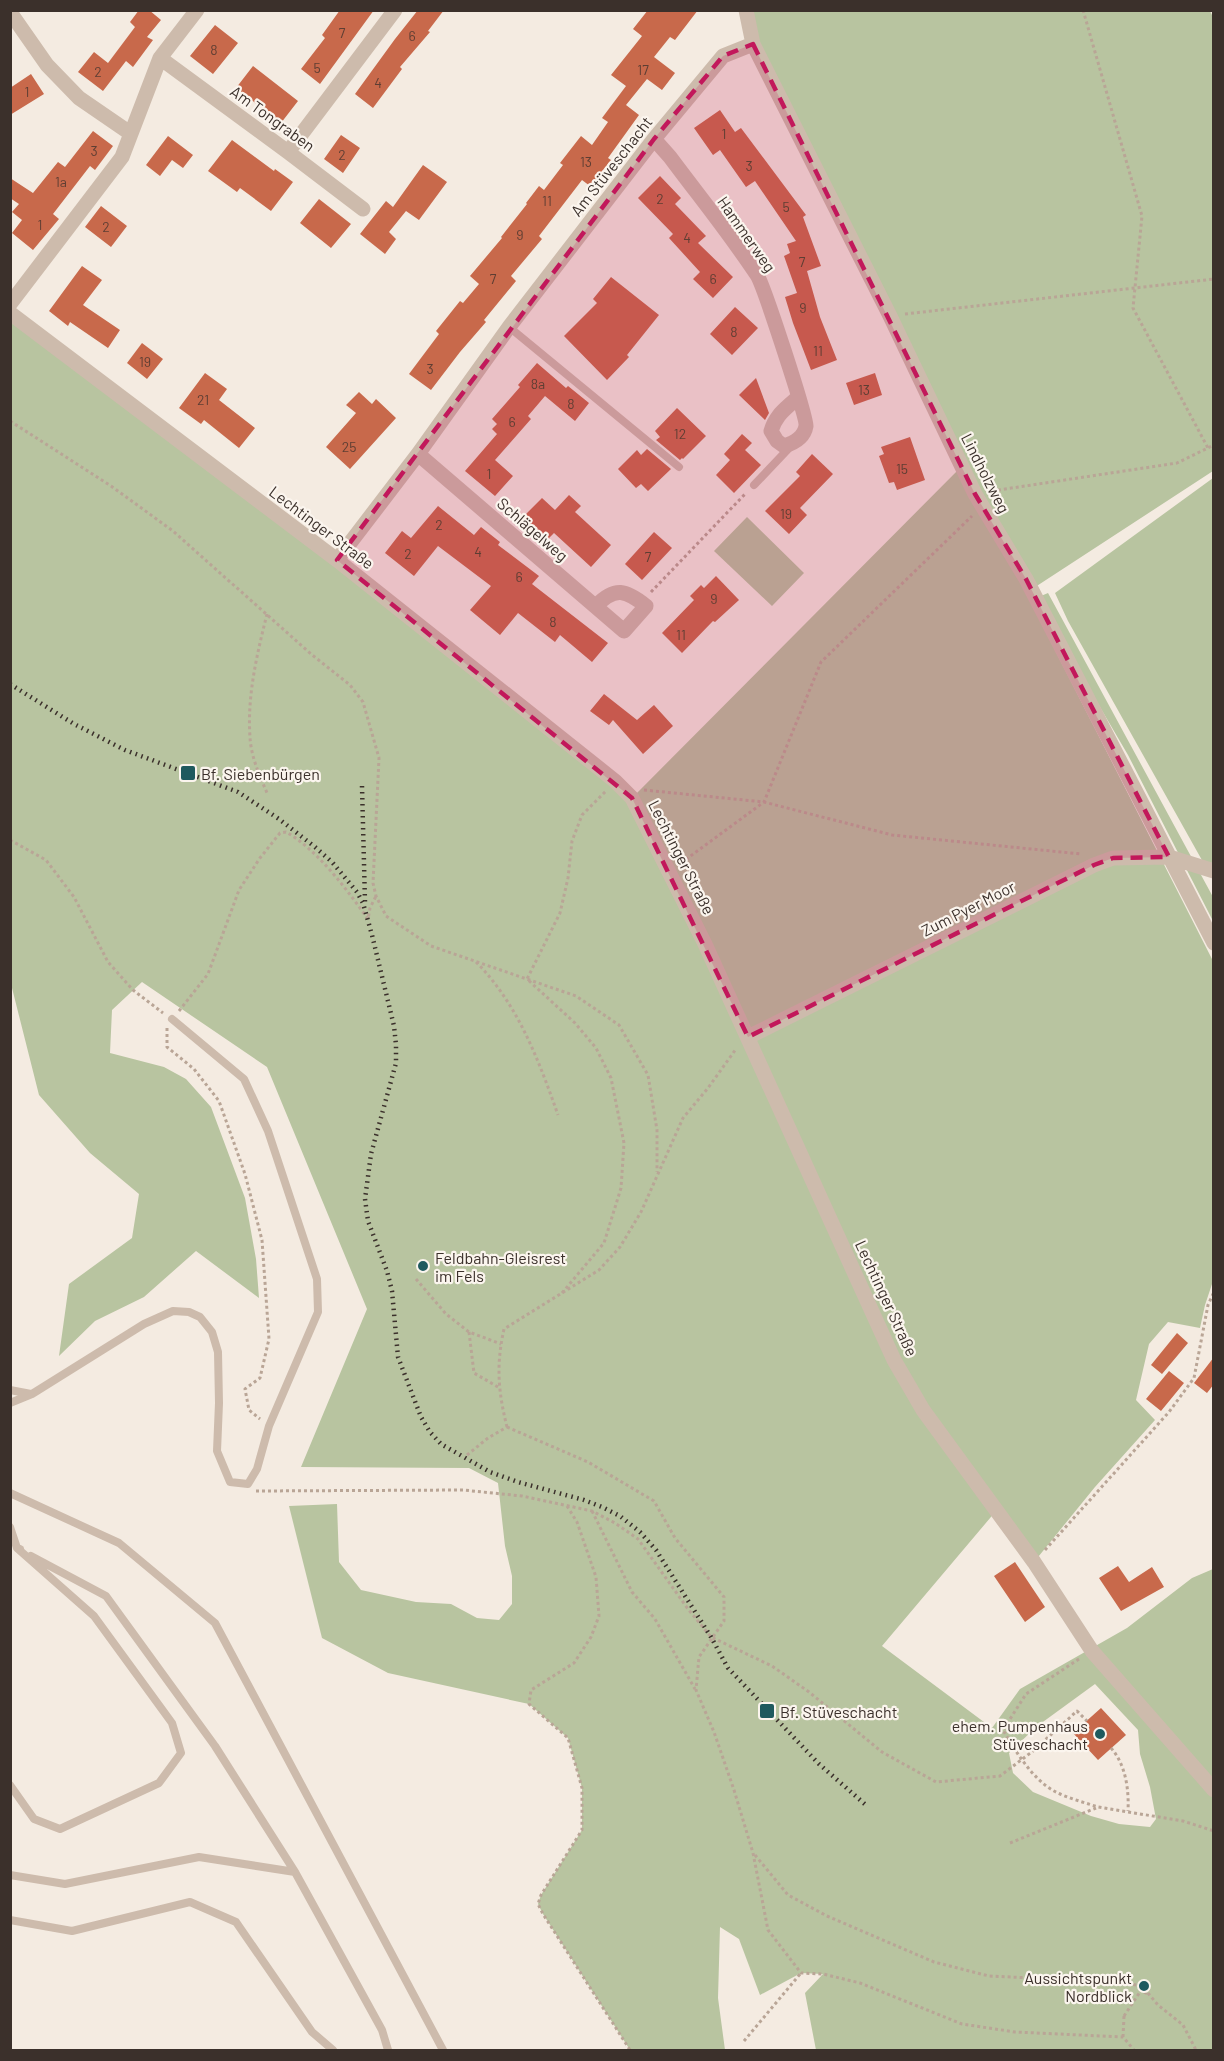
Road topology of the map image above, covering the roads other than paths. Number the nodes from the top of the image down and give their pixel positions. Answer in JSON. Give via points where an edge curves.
{"nodes":[{"id":1,"x":197,"y":10,"type":"edge"},
{"id":2,"x":395,"y":10,"type":"edge"},
{"id":3,"x":746,"y":10,"type":"edge"},
{"id":4,"x":10,"y":12,"type":"edge"},
{"id":5,"x":753,"y":44,"type":"junction"},
{"id":6,"x":160,"y":58,"type":"junction"},
{"id":7,"x":130,"y":133,"type":"junction"},
{"id":8,"x":654,"y":139,"type":"junction"},
{"id":9,"x":288,"y":152,"type":"junction"},
{"id":10,"x":363,"y":209,"type":"dead end"},
{"id":11,"x":10,"y":304,"type":"edge"},
{"id":12,"x":10,"y":313,"type":"edge"},
{"id":13,"x":509,"y":327,"type":"junction"},
{"id":14,"x":798,"y":397,"type":"junction"},
{"id":15,"x":794,"y":443,"type":"junction"},
{"id":16,"x":418,"y":454,"type":"junction"},
{"id":17,"x":679,"y":467,"type":"dead end"},
{"id":18,"x":754,"y":485,"type":"road end"},
{"id":19,"x":337,"y":560,"type":"junction"},
{"id":20,"x":596,"y":606,"type":"junction"},
{"id":21,"x":1169,"y":857,"type":"junction"},
{"id":22,"x":1214,"y":872,"type":"edge"},
{"id":23,"x":1214,"y":943,"type":"edge"},
{"id":24,"x":172,"y":1019,"type":"road end"},
{"id":25,"x":748,"y":1037,"type":"junction"},
{"id":26,"x":10,"y":1390,"type":"edge"},
{"id":27,"x":33,"y":1394,"type":"junction"},
{"id":28,"x":10,"y":1403,"type":"edge"},
{"id":29,"x":10,"y":1493,"type":"edge"},
{"id":30,"x":10,"y":1527,"type":"edge"},
{"id":31,"x":17,"y":1548,"type":"junction"},
{"id":32,"x":10,"y":1785,"type":"edge"},
{"id":33,"x":1214,"y":1790,"type":"edge"},
{"id":34,"x":295,"y":1872,"type":"junction"},
{"id":35,"x":10,"y":1875,"type":"edge"},
{"id":36,"x":10,"y":1920,"type":"edge"},
{"id":37,"x":333,"y":2050,"type":"edge"},
{"id":38,"x":388,"y":2050,"type":"edge"},
{"id":39,"x":443,"y":2050,"type":"edge"}],
"edges":[{"from":1,"to":6,"type":"street"},
{"from":2,"to":9,"type":"street"},
{"from":3,"to":5,"type":"street","name":"Lindholzweg"},
{"from":4,"to":7,"type":"street","via":[[47,65],[79,98]]},
{"from":5,"to":8,"type":"street","name":"Am Stüveschacht","via":[[723,56]]},
{"from":5,"to":21,"type":"street","name":"Lindholzweg","via":[[979,500],[1026,579]]},
{"from":6,"to":7,"type":"street"},
{"from":6,"to":9,"type":"street","name":"Am Tongraben"},
{"from":7,"to":11,"type":"street","via":[[122,158]]},
{"from":8,"to":13,"type":"street","name":"Am Stüveschacht"},
{"from":8,"to":14,"type":"street","name":"Hammerweg","via":[[759,277]]},
{"from":9,"to":10,"type":"street","name":"Am Tongraben"},
{"from":12,"to":19,"type":"street","name":"Lechtinger Straße"},
{"from":13,"to":16,"type":"street","name":"Am Stüveschacht"},
{"from":13,"to":17,"type":"lane"},
{"from":14,"to":15,"type":"street","name":"Hammerweg","via":[[807,424],[804,434]]},
{"from":14,"to":15,"type":"street","via":[[781,410],[771,431],[784,446]]},
{"from":15,"to":18,"type":"lane"},
{"from":16,"to":19,"type":"street","name":"Am Stüveschacht"},
{"from":16,"to":20,"type":"street","name":"Schlägelweg"},
{"from":19,"to":25,"type":"street","name":"Lechtinger Straße","via":[[632,798]]},
{"from":20,"to":20,"type":"street","name":"Schlägelweg","via":[[606,596],[622,592],[646,606],[624,631]]},
{"from":21,"to":22,"type":"street","name":"Zum Pyer Moor"},
{"from":21,"to":23,"type":"street","name":"Lindholzweg"},
{"from":21,"to":25,"type":"street","name":"Zum Pyer Moor","via":[[1113,858],[1094,865]]},
{"from":24,"to":27,"type":"lane","via":[[244,1079],[268,1131],[317,1280],[318,1312],[248,1484],[230,1482],[217,1451],[218,1352],[212,1332],[200,1317],[189,1312],[173,1311],[144,1324]]},
{"from":25,"to":33,"type":"street","name":"Lechtinger Straße","via":[[894,1360],[923,1410],[1034,1562],[1092,1651]]},
{"from":26,"to":27,"type":"lane"},
{"from":27,"to":28,"type":"lane"},
{"from":29,"to":39,"type":"lane","via":[[119,1543],[215,1623]]},
{"from":30,"to":31,"type":"lane"},
{"from":31,"to":32,"type":"lane","via":[[94,1616],[172,1723],[181,1754],[159,1783],[60,1828],[34,1819]]},
{"from":31,"to":34,"type":"lane","via":[[106,1596],[215,1746]]},
{"from":34,"to":35,"type":"lane","via":[[199,1857],[64,1884]]},
{"from":34,"to":38,"type":"lane","via":[[382,2030]]},
{"from":36,"to":37,"type":"lane","via":[[72,1931],[190,1902],[236,1922],[312,2032]]}]}
